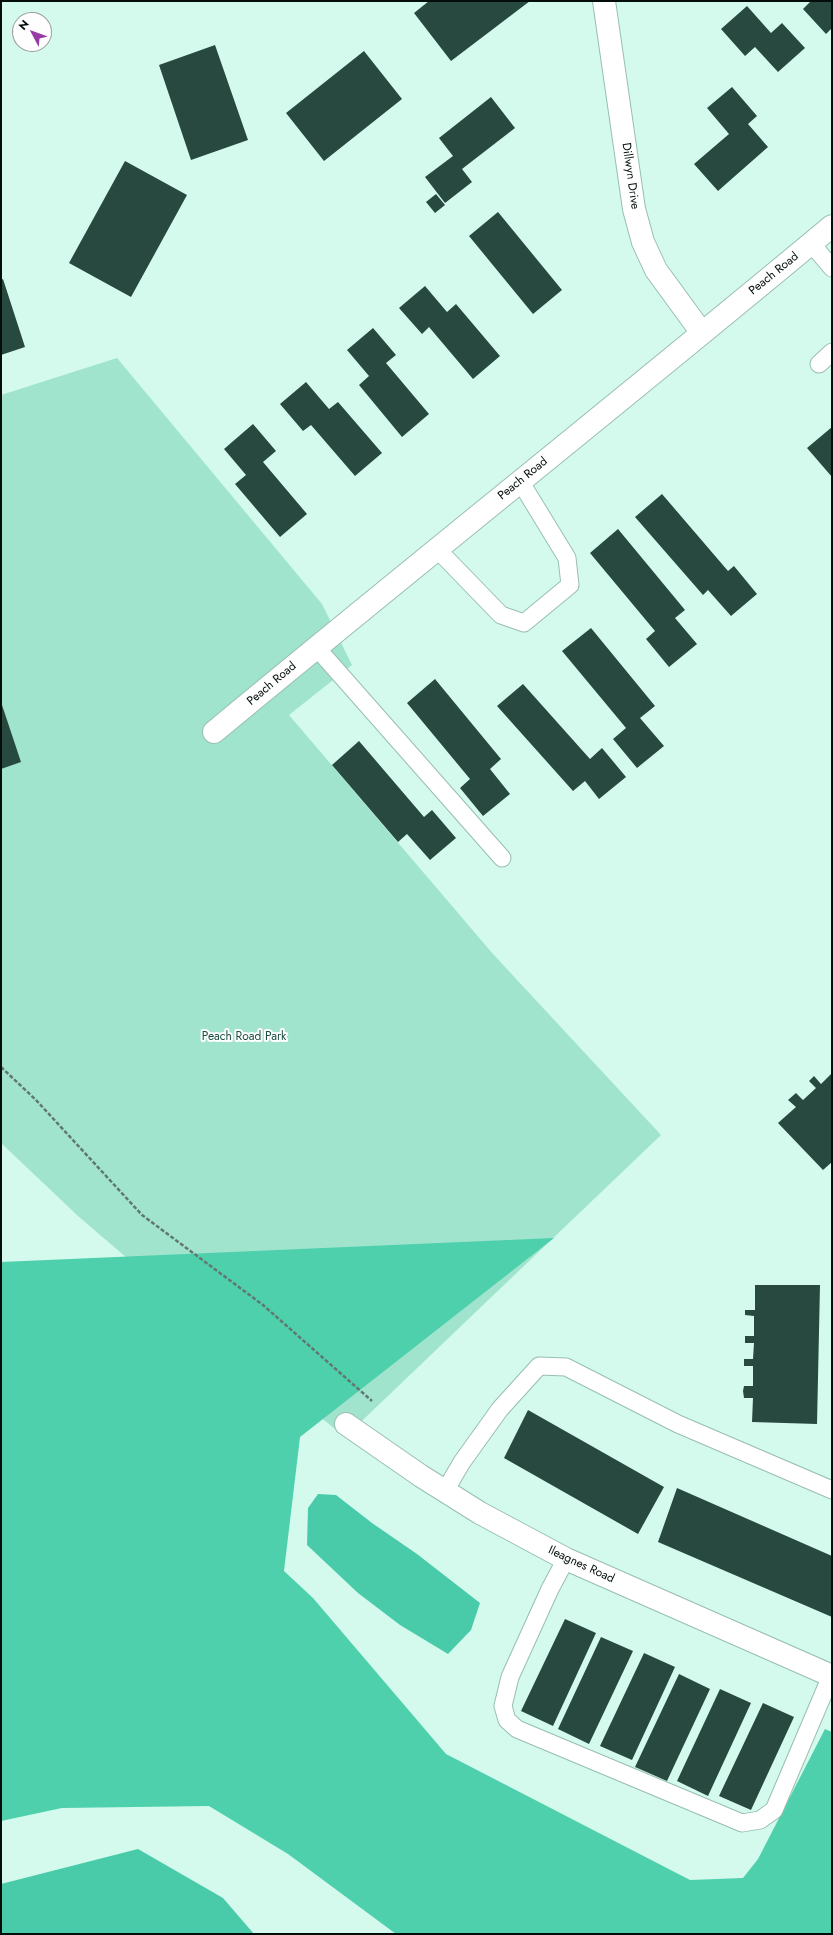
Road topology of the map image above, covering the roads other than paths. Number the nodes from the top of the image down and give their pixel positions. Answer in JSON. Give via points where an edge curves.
{"nodes":[{"id":1,"x":604,"y":1,"type":"edge"},
{"id":2,"x":832,"y":226,"type":"edge"},
{"id":3,"x":811,"y":244,"type":"junction"},
{"id":4,"x":832,"y":268,"type":"edge"},
{"id":5,"x":702,"y":333,"type":"junction"},
{"id":6,"x":832,"y":352,"type":"edge"},
{"id":7,"x":819,"y":364,"type":"dead end"},
{"id":8,"x":520,"y":481,"type":"junction"},
{"id":9,"x":437,"y":549,"type":"junction"},
{"id":10,"x":316,"y":647,"type":"junction"},
{"id":11,"x":214,"y":732,"type":"dead end"},
{"id":12,"x":502,"y":858,"type":"dead end"},
{"id":13,"x":346,"y":1424,"type":"dead end"},
{"id":14,"x":832,"y":1490,"type":"edge"},
{"id":15,"x":444,"y":1491,"type":"junction"},
{"id":16,"x":566,"y":1559,"type":"junction"},
{"id":17,"x":832,"y":1676,"type":"edge"}],
"edges":[{"from":1,"to":5,"type":"street","name":"Dillwyn Drive","via":[[634,209],[643,242],[656,270]]},
{"from":2,"to":3,"type":"street","name":"Peach Road"},
{"from":3,"to":4,"type":"lane"},
{"from":3,"to":5,"type":"street","name":"Peach Road"},
{"from":5,"to":8,"type":"street","name":"Peach Road","via":[[596,422]]},
{"from":6,"to":7,"type":"lane"},
{"from":8,"to":9,"type":"street","name":"Peach Road"},
{"from":8,"to":9,"type":"lane","via":[[567,558],[570,585],[524,623],[502,615]]},
{"from":9,"to":10,"type":"street","name":"Peach Road"},
{"from":10,"to":11,"type":"street","name":"Peach Road"},
{"from":10,"to":12,"type":"lane"},
{"from":13,"to":15,"type":"street","name":"Ileagnes Road"},
{"from":14,"to":15,"type":"lane","via":[[678,1424],[566,1367],[539,1366],[500,1409]]},
{"from":15,"to":16,"type":"street","name":"Ileagnes Road"},
{"from":16,"to":17,"type":"street","name":"Ileagnes Road"},
{"from":16,"to":17,"type":"lane","via":[[510,1677],[504,1706],[507,1720],[517,1729],[742,1823],[760,1820],[774,1810]]}]}
